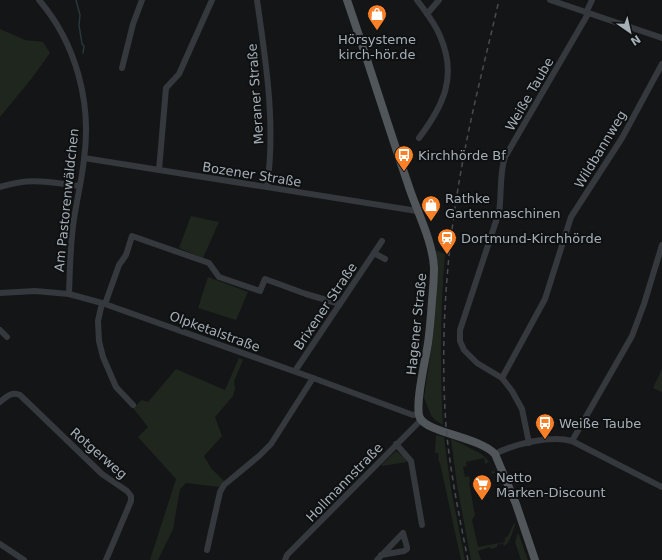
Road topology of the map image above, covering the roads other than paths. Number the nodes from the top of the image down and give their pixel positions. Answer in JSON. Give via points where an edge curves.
{"nodes":[{"id":1,"x":39,"y":0,"type":"edge"},
{"id":2,"x":142,"y":0,"type":"edge"},
{"id":3,"x":212,"y":0,"type":"edge"},
{"id":4,"x":257,"y":0,"type":"edge"},
{"id":5,"x":346,"y":0,"type":"edge"},
{"id":6,"x":417,"y":0,"type":"edge"},
{"id":7,"x":439,"y":0,"type":"edge"},
{"id":8,"x":550,"y":0,"type":"edge"},
{"id":9,"x":592,"y":0,"type":"edge"},
{"id":10,"x":587,"y":13,"type":"junction"},
{"id":11,"x":427,"y":14,"type":"junction"},
{"id":12,"x":662,"y":38,"type":"edge"},
{"id":13,"x":662,"y":64,"type":"edge"},
{"id":14,"x":122,"y":68,"type":"dead end"},
{"id":15,"x":419,"y":138,"type":"dead end"},
{"id":16,"x":84,"y":158,"type":"junction"},
{"id":17,"x":160,"y":170,"type":"junction"},
{"id":18,"x":79,"y":186,"type":"junction"},
{"id":19,"x":0,"y":187,"type":"edge"},
{"id":20,"x":267,"y":187,"type":"junction"},
{"id":21,"x":417,"y":211,"type":"junction"},
{"id":22,"x":382,"y":241,"type":"dead end"},
{"id":23,"x":662,"y":245,"type":"edge"},
{"id":24,"x":374,"y":253,"type":"junction"},
{"id":25,"x":385,"y":259,"type":"dead end"},
{"id":26,"x":0,"y":293,"type":"edge"},
{"id":27,"x":68,"y":294,"type":"junction"},
{"id":28,"x":104,"y":304,"type":"junction"},
{"id":29,"x":340,"y":304,"type":"junction"},
{"id":30,"x":0,"y":330,"type":"edge"},
{"id":31,"x":7,"y":337,"type":"dead end"},
{"id":32,"x":295,"y":371,"type":"junction"},
{"id":33,"x":314,"y":378,"type":"junction"},
{"id":34,"x":502,"y":378,"type":"junction"},
{"id":35,"x":0,"y":402,"type":"edge"},
{"id":36,"x":133,"y":405,"type":"dead end"},
{"id":37,"x":420,"y":417,"type":"junction"},
{"id":38,"x":572,"y":441,"type":"junction"},
{"id":39,"x":529,"y":443,"type":"junction"},
{"id":40,"x":396,"y":444,"type":"junction"},
{"id":41,"x":495,"y":454,"type":"junction"},
{"id":42,"x":662,"y":487,"type":"edge"},
{"id":43,"x":422,"y":526,"type":"dead end"},
{"id":44,"x":0,"y":544,"type":"edge"},
{"id":45,"x":207,"y":550,"type":"dead end"},
{"id":46,"x":21,"y":559,"type":"edge"},
{"id":47,"x":106,"y":560,"type":"edge"},
{"id":48,"x":285,"y":560,"type":"edge"},
{"id":49,"x":535,"y":560,"type":"edge"}],
"edges":[{"from":1,"to":16,"type":"street","name":"Am Pastorenwäldchen","via":[[68,45],[79,79],[86,130]]},
{"from":2,"to":14,"type":"street"},
{"from":3,"to":17,"type":"street","via":[[179,74],[166,88]]},
{"from":4,"to":20,"type":"street","name":"Meraner Straße","via":[[270,106]]},
{"from":5,"to":21,"type":"main road","name":"Hagener Straße"},
{"from":6,"to":11,"type":"street"},
{"from":7,"to":11,"type":"street"},
{"from":8,"to":10,"type":"street"},
{"from":9,"to":10,"type":"street","name":"Weiße Taube"},
{"from":10,"to":12,"type":"street"},
{"from":10,"to":34,"type":"street","name":"Weiße Taube","via":[[505,157],[499,212],[460,330],[460,341],[470,357]]},
{"from":11,"to":15,"type":"street","via":[[440,36],[448,68],[443,100]]},
{"from":13,"to":34,"type":"street","name":"Wildbannweg","via":[[622,138],[571,217],[546,300]]},
{"from":16,"to":17,"type":"street","name":"Bozener Straße"},
{"from":16,"to":18,"type":"street","name":"Am Pastorenwäldchen"},
{"from":17,"to":20,"type":"street","name":"Bozener Straße"},
{"from":18,"to":19,"type":"street","via":[[39,180],[15,182]]},
{"from":18,"to":27,"type":"street","name":"Am Pastorenwäldchen","via":[[71,242]]},
{"from":20,"to":21,"type":"street","name":"Bozener Straße"},
{"from":21,"to":37,"type":"main road","name":"Hagener Straße","via":[[434,267],[428,342],[418,400]]},
{"from":22,"to":24,"type":"street","name":"Brixener Straße"},
{"from":23,"to":38,"type":"street","via":[[632,336]]},
{"from":24,"to":25,"type":"street"},
{"from":24,"to":29,"type":"street","name":"Brixener Straße"},
{"from":26,"to":27,"type":"street","name":"Olpketalstraße","via":[[35,291]]},
{"from":27,"to":28,"type":"street","name":"Olpketalstraße"},
{"from":28,"to":29,"type":"street","via":[[132,236],[208,263],[219,277],[260,291],[264,279]]},
{"from":28,"to":32,"type":"street","name":"Olpketalstraße"},
{"from":28,"to":36,"type":"street","via":[[98,321],[98,341],[116,388]]},
{"from":29,"to":32,"type":"street","name":"Brixener Straße"},
{"from":30,"to":31,"type":"street"},
{"from":32,"to":33,"type":"street","name":"Olpketalstraße"},
{"from":33,"to":37,"type":"street","name":"Olpketalstraße"},
{"from":33,"to":45,"type":"street","via":[[271,444],[224,485],[209,534]]},
{"from":34,"to":39,"type":"street","name":"Weiße Taube","via":[[522,409]]},
{"from":35,"to":47,"type":"street","name":"Rotgerweg","via":[[12,394],[20,395],[102,474],[131,496]]},
{"from":37,"to":40,"type":"street","name":"Hollmannstraße"},
{"from":37,"to":41,"type":"main road","via":[[439,430],[475,442]]},
{"from":38,"to":39,"type":"street"},
{"from":38,"to":42,"type":"street"},
{"from":39,"to":41,"type":"street"},
{"from":40,"to":43,"type":"street","via":[[411,461]]},
{"from":40,"to":48,"type":"street","name":"Hollmannstraße","via":[[287,555]]},
{"from":41,"to":49,"type":"main road"},
{"from":44,"to":46,"type":"street"}]}
